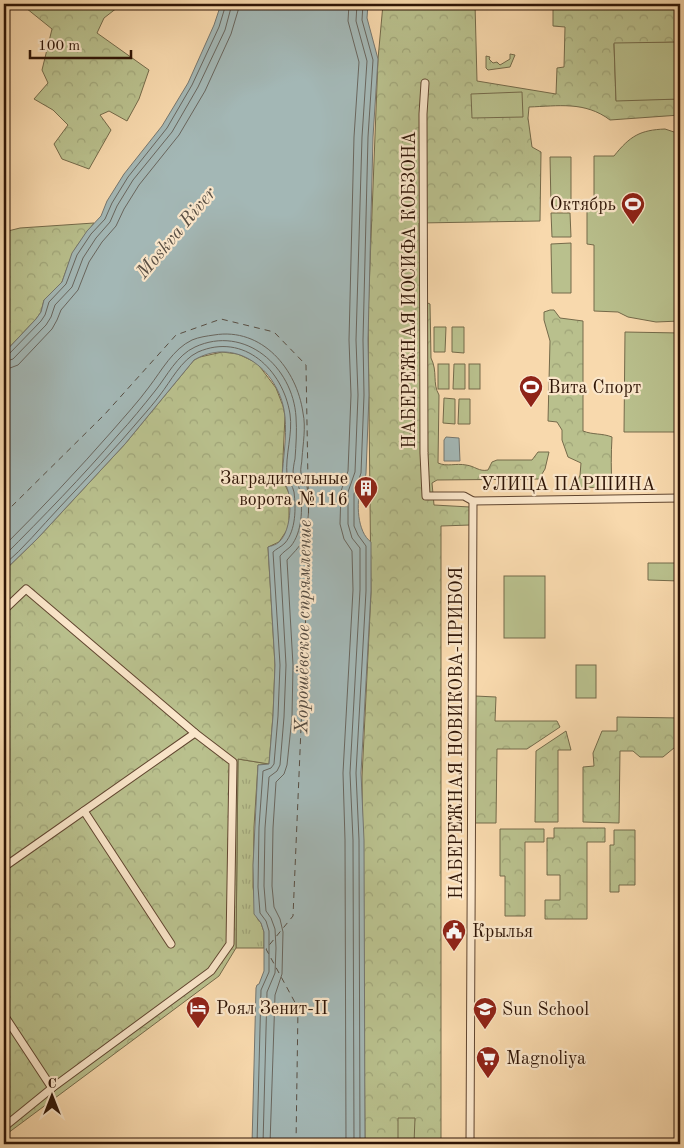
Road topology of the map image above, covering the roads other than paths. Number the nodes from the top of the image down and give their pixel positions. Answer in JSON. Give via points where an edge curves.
{"nodes":[{"id":1,"x":425,"y":83,"type":"dead end"},
{"id":2,"x":426,"y":496,"type":"joint"},
{"id":3,"x":680,"y":498,"type":"edge"},
{"id":4,"x":473,"y":501,"type":"junction"},
{"id":5,"x":4,"y":610,"type":"edge"},
{"id":6,"x":195,"y":733,"type":"junction"},
{"id":7,"x":84,"y":810,"type":"junction"},
{"id":8,"x":4,"y":867,"type":"edge"},
{"id":9,"x":171,"y":944,"type":"dead end"},
{"id":10,"x":4,"y":1015,"type":"edge"},
{"id":11,"x":52,"y":1088,"type":"junction"},
{"id":12,"x":4,"y":1127,"type":"edge"},
{"id":13,"x":470,"y":1144,"type":"edge"}],
"edges":[{"from":1,"to":2,"type":"street","name":"НАБЕРЕЖНАЯ ИОСИФА КОБЗОНА"},
{"from":2,"to":4,"type":"street","name":"УЛИЦА ПАРШИНА","via":[[464,496]]},
{"from":3,"to":4,"type":"street","name":"УЛИЦА ПАРШИНА"},
{"from":4,"to":13,"type":"street","name":"НАБЕРЕЖНАЯ НОВИКОВА-ПРИБОЯ"},
{"from":5,"to":6,"type":"street","via":[[26,589]]},
{"from":6,"to":7,"type":"street"},
{"from":6,"to":11,"type":"street","via":[[232,762],[230,944],[211,972]]},
{"from":7,"to":8,"type":"street"},
{"from":7,"to":9,"type":"street"},
{"from":10,"to":11,"type":"street"},
{"from":11,"to":12,"type":"street"}]}
